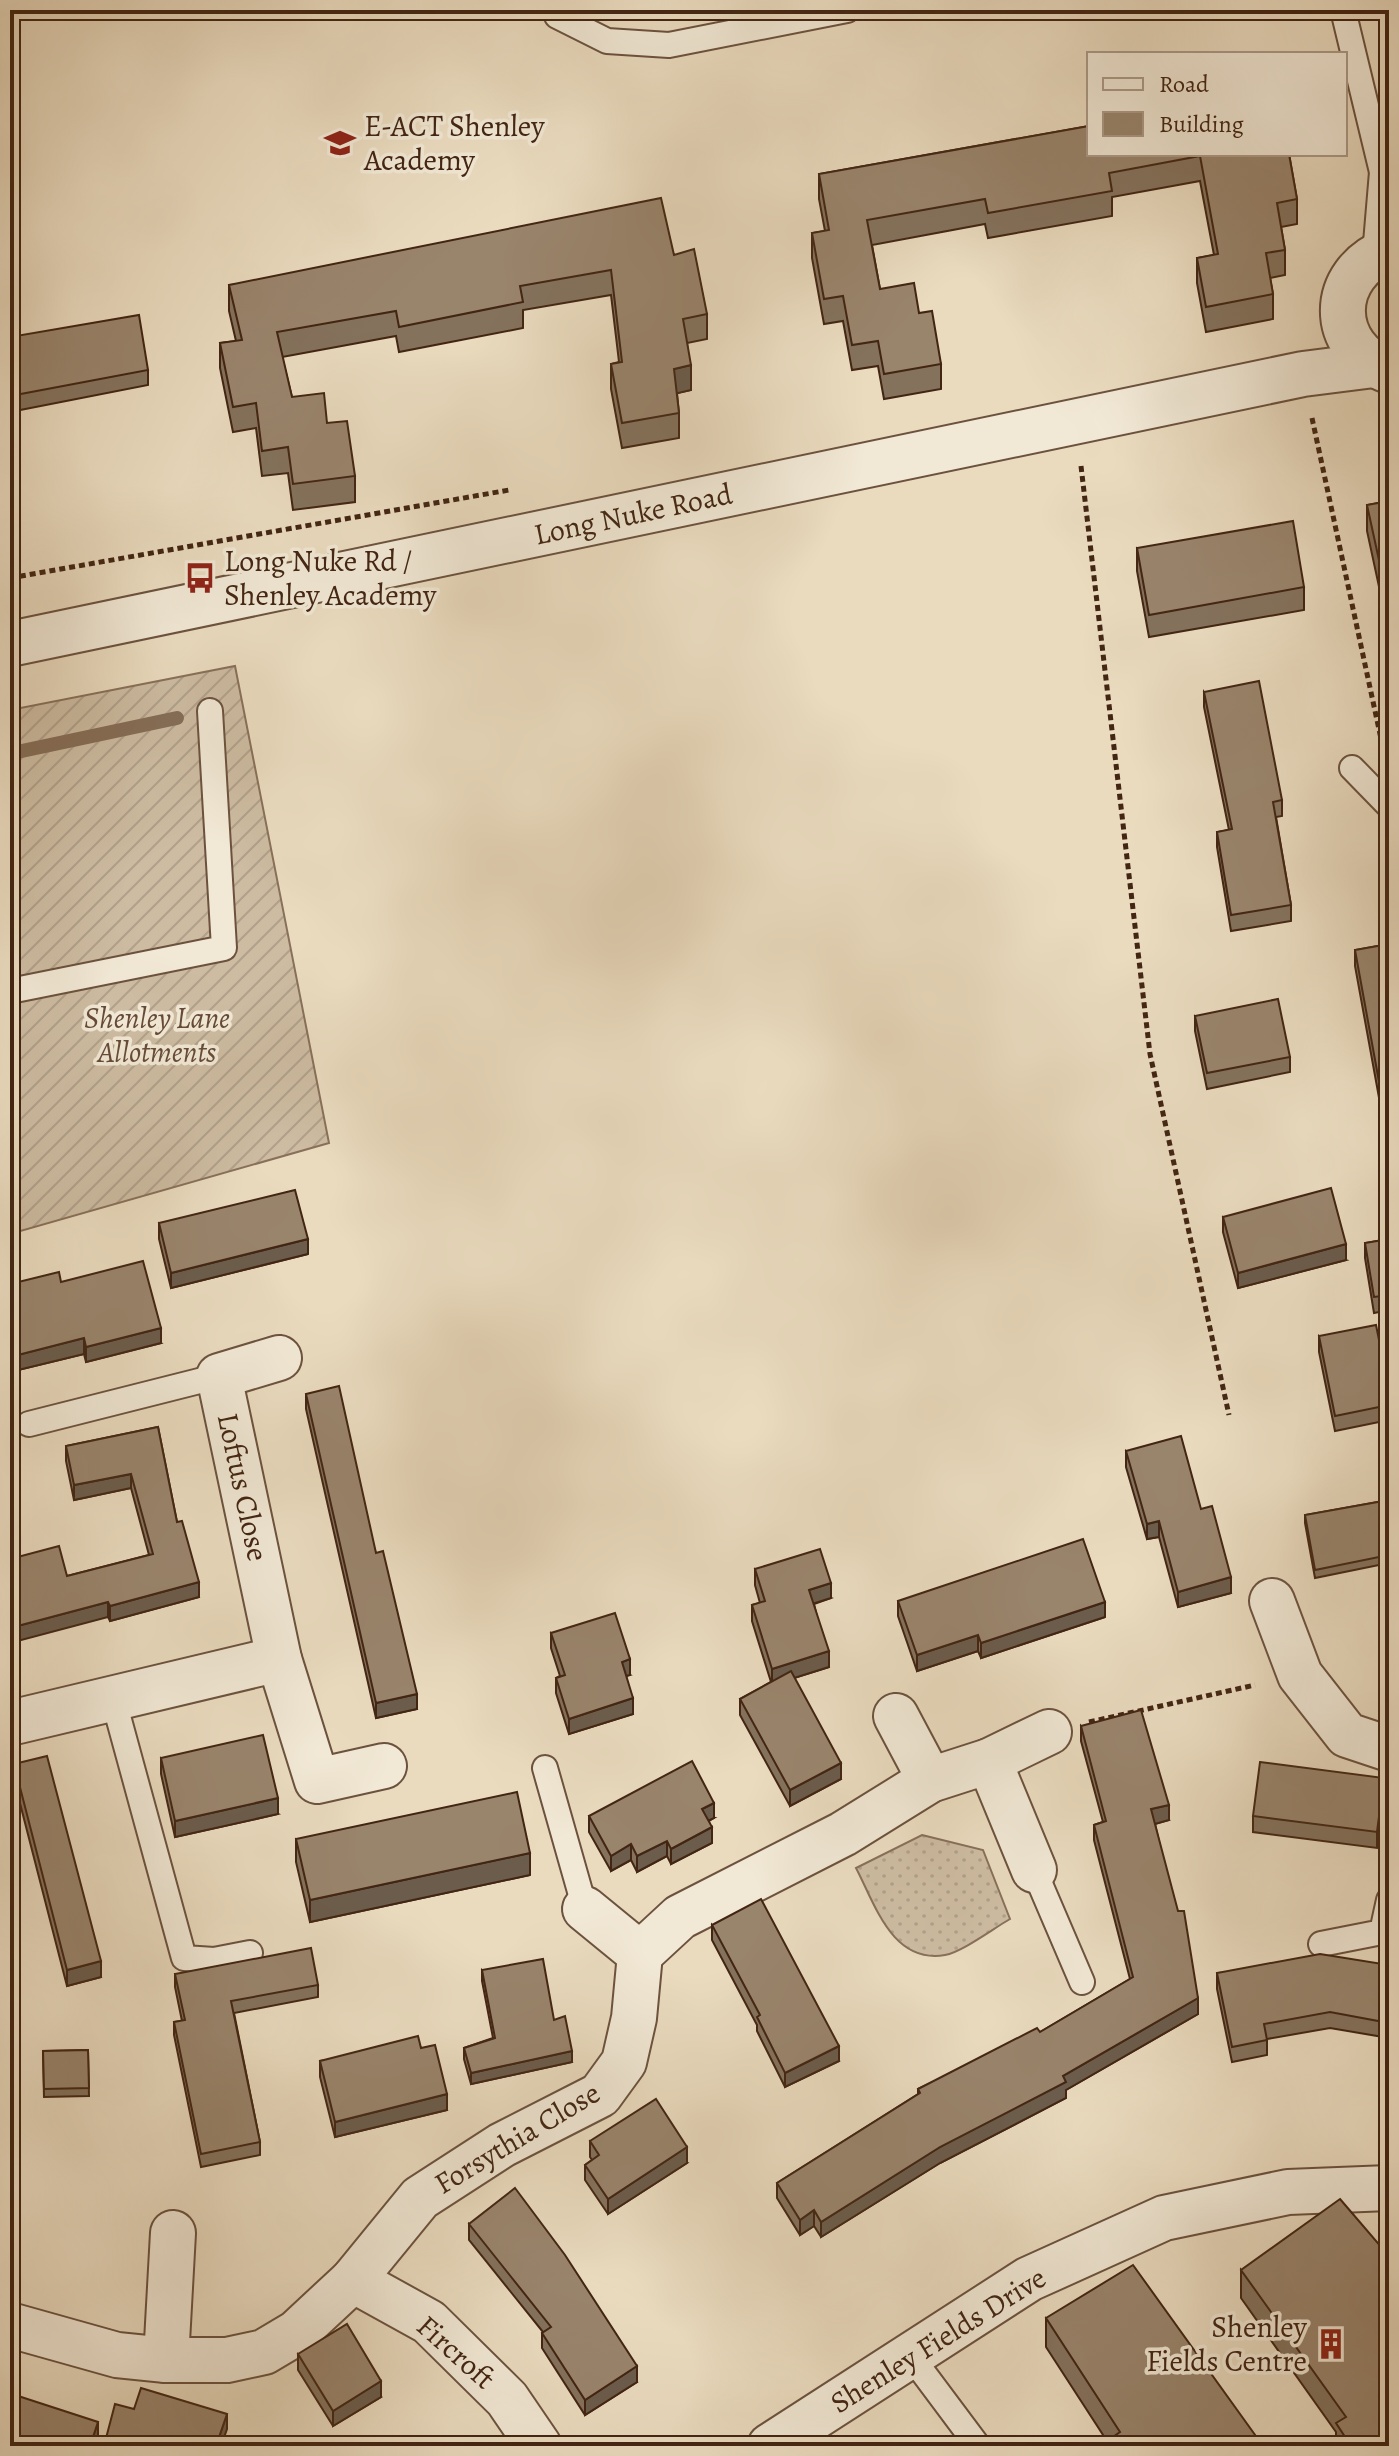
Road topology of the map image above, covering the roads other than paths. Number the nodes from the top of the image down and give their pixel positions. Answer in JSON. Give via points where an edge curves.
{"nodes":[{"id":1,"x":847,"y":10,"type":"edge"},
{"id":2,"x":1343,"y":10,"type":"edge"},
{"id":3,"x":557,"y":16,"type":"dead end"},
{"id":4,"x":1385,"y":181,"type":"edge"},
{"id":5,"x":1382,"y":252,"type":"edge"},
{"id":6,"x":1343,"y":312,"type":"junction"},
{"id":7,"x":1382,"y":368,"type":"edge"},
{"id":8,"x":1256,"y":386,"type":"junction"},
{"id":9,"x":10,"y":644,"type":"edge"},
{"id":10,"x":210,"y":711,"type":"dead end"},
{"id":11,"x":1352,"y":768,"type":"dead end"},
{"id":12,"x":1389,"y":806,"type":"edge"},
{"id":13,"x":10,"y":991,"type":"edge"},
{"id":14,"x":279,"y":1358,"type":"dead end"},
{"id":15,"x":219,"y":1376,"type":"junction"},
{"id":16,"x":29,"y":1424,"type":"dead end"},
{"id":17,"x":1272,"y":1601,"type":"dead end"},
{"id":18,"x":279,"y":1659,"type":"junction"},
{"id":19,"x":113,"y":1698,"type":"junction"},
{"id":20,"x":896,"y":1716,"type":"dead end"},
{"id":21,"x":10,"y":1723,"type":"edge"},
{"id":22,"x":1049,"y":1732,"type":"road end"},
{"id":23,"x":1389,"y":1749,"type":"edge"},
{"id":24,"x":989,"y":1761,"type":"junction"},
{"id":25,"x":384,"y":1766,"type":"dead end"},
{"id":26,"x":545,"y":1768,"type":"dead end"},
{"id":27,"x":930,"y":1780,"type":"junction"},
{"id":28,"x":1034,"y":1870,"type":"joint"},
{"id":29,"x":1389,"y":1900,"type":"edge"},
{"id":30,"x":585,"y":1909,"type":"joint"},
{"id":31,"x":1321,"y":1944,"type":"dead end"},
{"id":32,"x":250,"y":1953,"type":"dead end"},
{"id":33,"x":640,"y":1954,"type":"junction"},
{"id":34,"x":1082,"y":1982,"type":"dead end"},
{"id":35,"x":1389,"y":2188,"type":"edge"},
{"id":36,"x":173,"y":2233,"type":"dead end"},
{"id":37,"x":353,"y":2280,"type":"junction"},
{"id":38,"x":10,"y":2325,"type":"edge"},
{"id":39,"x":910,"y":2355,"type":"junction"},
{"id":40,"x":166,"y":2360,"type":"junction"},
{"id":41,"x":539,"y":2446,"type":"edge"},
{"id":42,"x":770,"y":2446,"type":"edge"},
{"id":43,"x":978,"y":2446,"type":"edge"}],
"edges":[{"from":1,"to":3,"type":"lane","via":[[669,45],[607,41]]},
{"from":2,"to":4,"type":"lane"},
{"from":4,"to":5,"type":"lane"},
{"from":5,"to":6,"type":"street","via":[[1351,279]]},
{"from":6,"to":7,"type":"street","name":"Long Nuke Road","via":[[1358,352]]},
{"from":6,"to":8,"type":"street","name":"Long Nuke Road"},
{"from":7,"to":8,"type":"street","name":"Long Nuke Road","via":[[1303,374]]},
{"from":8,"to":9,"type":"street","name":"Long Nuke Road"},
{"from":10,"to":13,"type":"lane","via":[[224,948]]},
{"from":11,"to":12,"type":"lane"},
{"from":14,"to":15,"type":"street","name":"Loftus Close"},
{"from":15,"to":16,"type":"lane"},
{"from":15,"to":18,"type":"street","name":"Loftus Close"},
{"from":17,"to":23,"type":"street","via":[[1300,1675],[1347,1735]]},
{"from":18,"to":19,"type":"street"},
{"from":18,"to":25,"type":"street","name":"Loftus Close","via":[[317,1781]]},
{"from":19,"to":21,"type":"street"},
{"from":19,"to":32,"type":"lane","via":[[184,1958],[214,1960]]},
{"from":20,"to":27,"type":"street"},
{"from":22,"to":24,"type":"street"},
{"from":24,"to":27,"type":"street"},
{"from":24,"to":28,"type":"street"},
{"from":26,"to":30,"type":"lane"},
{"from":27,"to":33,"type":"street","via":[[843,1834],[680,1917]]},
{"from":28,"to":34,"type":"lane"},
{"from":29,"to":31,"type":"lane","via":[[1382,1932]]},
{"from":30,"to":33,"type":"street"},
{"from":33,"to":37,"type":"street","name":"Forsythia Close","via":[[624,2062],[600,2095],[502,2145],[420,2198]]},
{"from":35,"to":39,"type":"street","name":"Shenley Fields Drive","via":[[1288,2192],[1164,2218],[1029,2279]]},
{"from":36,"to":40,"type":"street"},
{"from":37,"to":40,"type":"street","name":"Forsythia Close","via":[[296,2333],[264,2352],[227,2360]]},
{"from":37,"to":41,"type":"street","name":"Fircroft","via":[[429,2322],[507,2399]]},
{"from":38,"to":40,"type":"street","name":"Forsythia Close","via":[[117,2355]]},
{"from":39,"to":42,"type":"street","name":"Shenley Fields Drive"},
{"from":39,"to":43,"type":"lane"}]}
